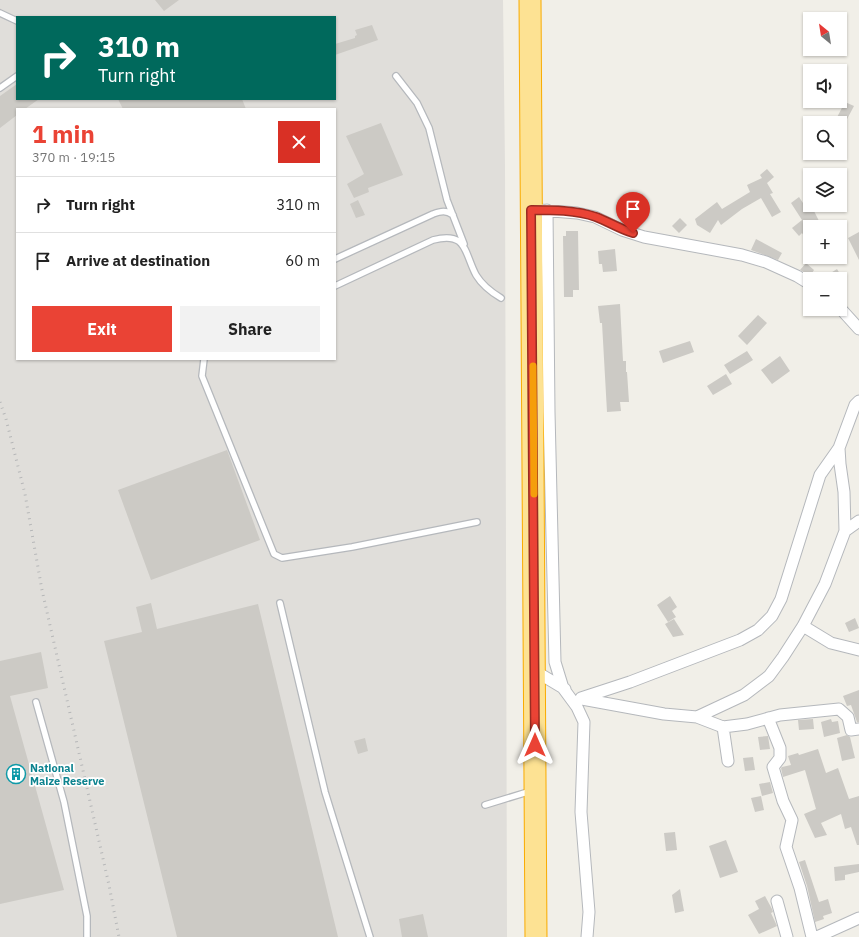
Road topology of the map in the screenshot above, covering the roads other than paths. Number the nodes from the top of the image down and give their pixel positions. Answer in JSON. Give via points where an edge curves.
{"nodes":[{"id":1,"x":530,"y":0,"type":"edge"},
{"id":2,"x":0,"y":13,"type":"edge"},
{"id":3,"x":16,"y":21,"type":"edge"},
{"id":4,"x":396,"y":76,"type":"dead end"},
{"id":5,"x":16,"y":77,"type":"edge"},
{"id":6,"x":0,"y":88,"type":"edge"},
{"id":7,"x":539,"y":210,"type":"junction"},
{"id":8,"x":453,"y":215,"type":"junction"},
{"id":9,"x":464,"y":246,"type":"junction"},
{"id":10,"x":336,"y":259,"type":"edge"},
{"id":11,"x":803,"y":280,"type":"edge"},
{"id":12,"x":336,"y":286,"type":"edge"},
{"id":13,"x":501,"y":298,"type":"dead end"},
{"id":14,"x":847,"y":316,"type":"edge"},
{"id":15,"x":859,"y":329,"type":"edge"},
{"id":16,"x":204,"y":360,"type":"edge"},
{"id":17,"x":859,"y":401,"type":"edge"},
{"id":18,"x":839,"y":448,"type":"junction"},
{"id":19,"x":859,"y":521,"type":"edge"},
{"id":20,"x":477,"y":522,"type":"dead end"},
{"id":21,"x":845,"y":531,"type":"junction"},
{"id":22,"x":280,"y":603,"type":"dead end"},
{"id":23,"x":802,"y":626,"type":"junction"},
{"id":24,"x":859,"y":650,"type":"edge"},
{"id":25,"x":535,"y":671,"type":"junction"},
{"id":26,"x":563,"y":688,"type":"junction"},
{"id":27,"x":581,"y":698,"type":"junction"},
{"id":28,"x":36,"y":702,"type":"dead end"},
{"id":29,"x":697,"y":717,"type":"junction"},
{"id":30,"x":768,"y":718,"type":"junction"},
{"id":31,"x":723,"y":727,"type":"junction"},
{"id":32,"x":859,"y":729,"type":"edge"},
{"id":33,"x":728,"y":761,"type":"dead end"},
{"id":34,"x":535,"y":790,"type":"junction"},
{"id":35,"x":485,"y":805,"type":"dead end"},
{"id":36,"x":777,"y":901,"type":"dead end"},
{"id":37,"x":859,"y":918,"type":"edge"},
{"id":38,"x":87,"y":937,"type":"edge"},
{"id":39,"x":370,"y":937,"type":"edge"},
{"id":40,"x":536,"y":937,"type":"edge"},
{"id":41,"x":587,"y":937,"type":"edge"},
{"id":42,"x":788,"y":937,"type":"edge"},
{"id":43,"x":812,"y":937,"type":"edge"},
{"id":44,"x":817,"y":937,"type":"edge"}],
"edges":[{"from":1,"to":7,"type":"highway"},
{"from":2,"to":3,"type":"lane"},
{"from":4,"to":8,"type":"lane","via":[[417,102],[429,128]]},
{"from":5,"to":6,"type":"lane"},
{"from":7,"to":11,"type":"street","via":[[577,213],[595,217],[644,237],[742,255],[766,262]]},
{"from":7,"to":25,"type":"highway"},
{"from":7,"to":26,"type":"street","via":[[549,412],[555,662]]},
{"from":8,"to":9,"type":"lane"},
{"from":8,"to":10,"type":"lane","via":[[448,211],[433,214]]},
{"from":9,"to":12,"type":"lane","via":[[456,239],[445,237],[433,240]]},
{"from":9,"to":13,"type":"lane","via":[[483,285]]},
{"from":14,"to":15,"type":"street"},
{"from":16,"to":20,"type":"lane","via":[[202,376],[274,554],[282,558],[352,547]]},
{"from":17,"to":18,"type":"street","via":[[855,405]]},
{"from":18,"to":21,"type":"street"},
{"from":18,"to":27,"type":"street","via":[[820,475],[780,599],[772,616],[758,630],[740,640]]},
{"from":19,"to":21,"type":"street"},
{"from":21,"to":23,"type":"street","via":[[825,584]]},
{"from":22,"to":39,"type":"lane","via":[[326,792]]},
{"from":23,"to":24,"type":"street","via":[[831,643]]},
{"from":23,"to":29,"type":"street","via":[[769,676],[744,695]]},
{"from":25,"to":26,"type":"street"},
{"from":25,"to":34,"type":"highway"},
{"from":26,"to":27,"type":"street"},
{"from":26,"to":41,"type":"street","via":[[584,722],[581,812],[589,912]]},
{"from":27,"to":29,"type":"street","via":[[664,714]]},
{"from":28,"to":38,"type":"lane","via":[[64,802],[87,916]]},
{"from":29,"to":31,"type":"street"},
{"from":30,"to":31,"type":"street"},
{"from":30,"to":32,"type":"street","via":[[838,709],[848,717],[851,730]]},
{"from":30,"to":43,"type":"street","via":[[780,748],[780,758],[773,767],[783,801],[792,820],[786,847],[800,888]]},
{"from":31,"to":33,"type":"street"},
{"from":34,"to":35,"type":"lane"},
{"from":34,"to":40,"type":"highway"},
{"from":36,"to":42,"type":"street"},
{"from":37,"to":44,"type":"street"}]}
